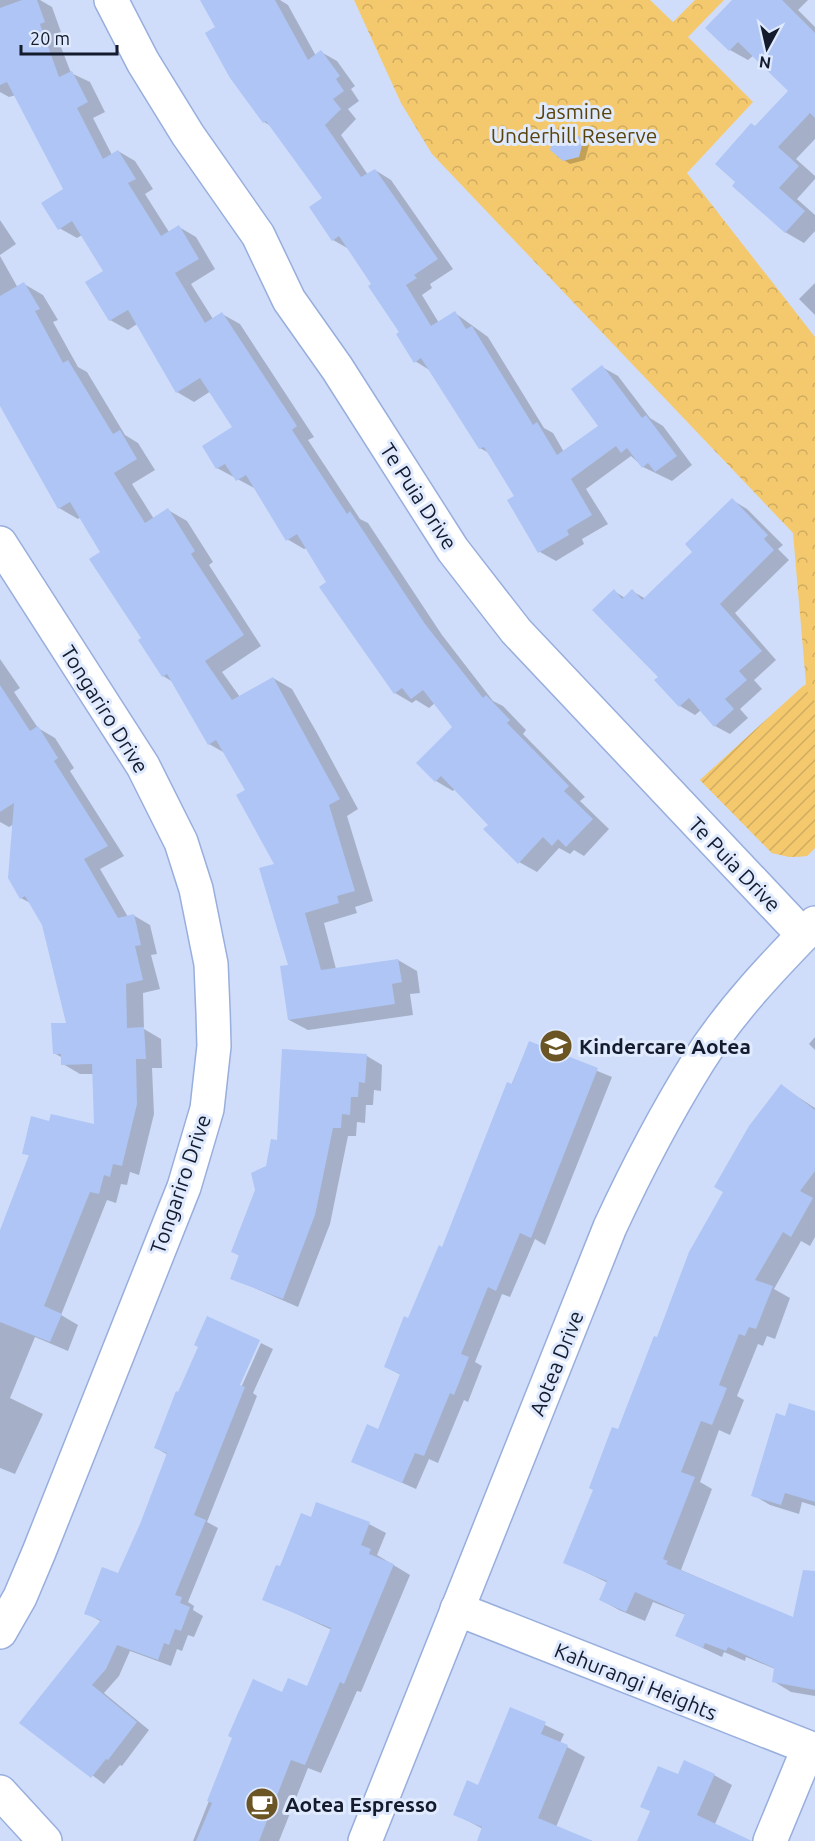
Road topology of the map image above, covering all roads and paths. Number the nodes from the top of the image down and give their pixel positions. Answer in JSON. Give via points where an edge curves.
{"nodes":[{"id":1,"x":111,"y":0,"type":"edge"},
{"id":2,"x":0,"y":543,"type":"edge"},
{"id":3,"x":809,"y":929,"type":"edge"},
{"id":4,"x":457,"y":1609,"type":"junction"},
{"id":5,"x":0,"y":1632,"type":"edge"},
{"id":6,"x":811,"y":1750,"type":"edge"},
{"id":7,"x":0,"y":1792,"type":"edge"},
{"id":8,"x":45,"y":1841,"type":"edge"},
{"id":9,"x":365,"y":1841,"type":"edge"},
{"id":10,"x":770,"y":1841,"type":"edge"}],
"edges":[{"from":1,"to":3,"type":"street","name":"Te Puia Drive","via":[[188,135],[258,235],[289,300],[453,550],[516,631]]},
{"from":2,"to":5,"type":"street","name":"Tongariro Drive","via":[[143,766],[181,842],[196,889],[211,964],[213,1046],[207,1109],[184,1186],[39,1552]]},
{"from":3,"to":4,"type":"street","name":"Aotea Drive","via":[[737,1009],[699,1061],[639,1165],[605,1238]]},
{"from":4,"to":6,"type":"street","name":"Kahurangi Heights"},
{"from":4,"to":9,"type":"street","name":"Aotea Drive"},
{"from":6,"to":10,"type":"street"},
{"from":7,"to":8,"type":"street"}]}
